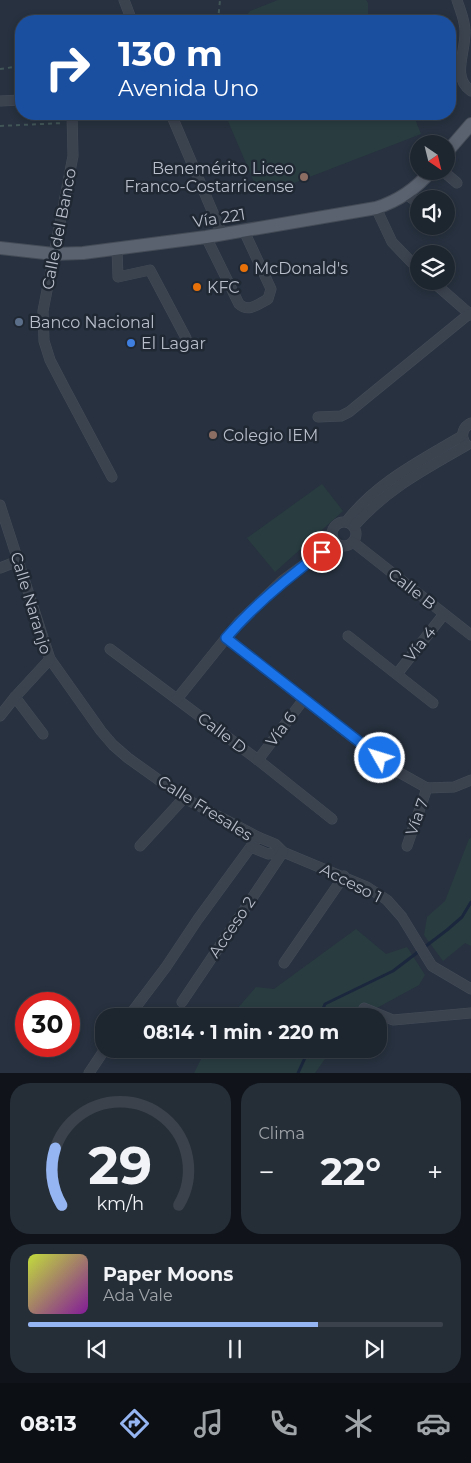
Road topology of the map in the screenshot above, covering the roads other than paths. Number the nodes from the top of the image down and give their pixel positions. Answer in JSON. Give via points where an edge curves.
{"nodes":[{"id":1,"x":124,"y":0,"type":"edge"},
{"id":2,"x":457,"y":0,"type":"edge"},
{"id":3,"x":130,"y":15,"type":"edge"},
{"id":4,"x":471,"y":91,"type":"edge"},
{"id":5,"x":15,"y":100,"type":"edge"},
{"id":6,"x":0,"y":101,"type":"edge"},
{"id":7,"x":73,"y":120,"type":"edge"},
{"id":8,"x":174,"y":120,"type":"edge"},
{"id":9,"x":471,"y":124,"type":"edge"},
{"id":10,"x":455,"y":143,"type":"edge"},
{"id":11,"x":424,"y":180,"type":"edge"},
{"id":12,"x":454,"y":180,"type":"edge"},
{"id":13,"x":457,"y":183,"type":"dead end"},
{"id":14,"x":406,"y":194,"type":"junction"},
{"id":15,"x":410,"y":197,"type":"edge"},
{"id":16,"x":376,"y":208,"type":"junction"},
{"id":17,"x":244,"y":231,"type":"junction"},
{"id":18,"x":222,"y":234,"type":"junction"},
{"id":19,"x":206,"y":237,"type":"junction"},
{"id":20,"x":0,"y":248,"type":"edge"},
{"id":21,"x":116,"y":249,"type":"junction"},
{"id":22,"x":54,"y":254,"type":"junction"},
{"id":23,"x":410,"y":261,"type":"edge"},
{"id":24,"x":442,"y":290,"type":"edge"},
{"id":25,"x":470,"y":315,"type":"edge"},
{"id":26,"x":186,"y":338,"type":"dead end"},
{"id":27,"x":318,"y":417,"type":"dead end"},
{"id":28,"x":471,"y":424,"type":"edge"},
{"id":29,"x":467,"y":442,"type":"edge"},
{"id":30,"x":112,"y":477,"type":"dead end"},
{"id":31,"x":0,"y":505,"type":"edge"},
{"id":32,"x":350,"y":524,"type":"junction"},
{"id":33,"x":335,"y":542,"type":"junction"},
{"id":34,"x":353,"y":542,"type":"junction"},
{"id":35,"x":18,"y":561,"type":"junction"},
{"id":36,"x":0,"y":568,"type":"edge"},
{"id":37,"x":444,"y":614,"type":"junction"},
{"id":38,"x":471,"y":635,"type":"edge"},
{"id":39,"x":348,"y":636,"type":"dead end"},
{"id":40,"x":226,"y":638,"type":"junction"},
{"id":41,"x":110,"y":649,"type":"dead end"},
{"id":42,"x":50,"y":659,"type":"junction"},
{"id":43,"x":397,"y":674,"type":"junction"},
{"id":44,"x":15,"y":697,"type":"junction"},
{"id":45,"x":177,"y":699,"type":"junction"},
{"id":46,"x":304,"y":699,"type":"junction"},
{"id":47,"x":433,"y":703,"type":"dead end"},
{"id":48,"x":0,"y":716,"type":"edge"},
{"id":49,"x":43,"y":734,"type":"dead end"},
{"id":50,"x":258,"y":760,"type":"junction"},
{"id":51,"x":471,"y":780,"type":"edge"},
{"id":52,"x":427,"y":788,"type":"junction"},
{"id":53,"x":184,"y":798,"type":"junction"},
{"id":54,"x":332,"y":819,"type":"dead end"},
{"id":55,"x":258,"y":837,"type":"junction"},
{"id":56,"x":140,"y":846,"type":"dead end"},
{"id":57,"x":251,"y":846,"type":"junction"},
{"id":58,"x":406,"y":846,"type":"dead end"},
{"id":59,"x":283,"y":852,"type":"junction"},
{"id":60,"x":344,"y":876,"type":"junction"},
{"id":61,"x":284,"y":963,"type":"dead end"},
{"id":62,"x":471,"y":989,"type":"edge"},
{"id":63,"x":182,"y":1002,"type":"dead end"},
{"id":64,"x":135,"y":1008,"type":"edge"},
{"id":65,"x":471,"y":1013,"type":"edge"},
{"id":66,"x":387,"y":1018,"type":"edge"},
{"id":67,"x":99,"y":1058,"type":"edge"},
{"id":68,"x":89,"y":1073,"type":"edge"}],
"edges":[{"from":1,"to":3,"type":"street"},
{"from":2,"to":4,"type":"street","via":[[466,29],[459,73]]},
{"from":5,"to":6,"type":"street"},
{"from":7,"to":22,"type":"street","name":"Calle del Banco","via":[[73,156]]},
{"from":8,"to":18,"type":"street"},
{"from":9,"to":10,"type":"main road"},
{"from":11,"to":14,"type":"main road","name":"Vía 221"},
{"from":12,"to":13,"type":"street"},
{"from":14,"to":15,"type":"street"},
{"from":14,"to":16,"type":"main road","name":"Vía 221"},
{"from":16,"to":17,"type":"main road","name":"Vía 221"},
{"from":16,"to":23,"type":"street","via":[[392,242]]},
{"from":17,"to":18,"type":"main road","name":"Vía 221"},
{"from":17,"to":19,"type":"street","via":[[271,289],[268,299],[252,308],[239,304]]},
{"from":18,"to":19,"type":"main road","name":"Vía 221"},
{"from":19,"to":21,"type":"main road","name":"Vía 221"},
{"from":20,"to":22,"type":"main road","name":"Vía 221"},
{"from":21,"to":22,"type":"main road","name":"Vía 221"},
{"from":21,"to":26,"type":"street","via":[[115,279],[150,270]]},
{"from":22,"to":30,"type":"street","name":"Calle del Banco","via":[[43,311],[44,341],[50,360]]},
{"from":24,"to":25,"type":"street"},
{"from":25,"to":27,"type":"street","via":[[349,412],[341,416]]},
{"from":28,"to":29,"type":"street","via":[[465,427]]},
{"from":29,"to":32,"type":"street","via":[[395,476],[356,510]]},
{"from":31,"to":35,"type":"street","name":"Calle Naranjo"},
{"from":32,"to":33,"type":"street","via":[[339,523],[332,530]]},
{"from":32,"to":34,"type":"street","via":[[356,530]]},
{"from":33,"to":34,"type":"street","via":[[342,546]]},
{"from":33,"to":40,"type":"street","via":[[282,581]]},
{"from":34,"to":37,"type":"street","name":"Calle B"},
{"from":35,"to":36,"type":"street"},
{"from":35,"to":42,"type":"street","name":"Calle Naranjo"},
{"from":37,"to":38,"type":"street","name":"Calle B"},
{"from":37,"to":43,"type":"street","name":"Vía 4"},
{"from":39,"to":43,"type":"street"},
{"from":40,"to":45,"type":"street"},
{"from":40,"to":46,"type":"street"},
{"from":41,"to":45,"type":"street","name":"Calle D"},
{"from":42,"to":44,"type":"street","name":"Calle Naranjo"},
{"from":42,"to":53,"type":"street","name":"Calle Fresales","via":[[113,745]]},
{"from":43,"to":47,"type":"street"},
{"from":44,"to":48,"type":"street","name":"Calle Naranjo"},
{"from":44,"to":49,"type":"street"},
{"from":45,"to":50,"type":"street","name":"Calle D"},
{"from":46,"to":50,"type":"street","name":"Vía 6"},
{"from":46,"to":52,"type":"street","via":[[394,769]]},
{"from":50,"to":54,"type":"street","name":"Calle D"},
{"from":51,"to":52,"type":"street","via":[[454,787]]},
{"from":52,"to":58,"type":"street","name":"Vía 7"},
{"from":53,"to":55,"type":"street","name":"Calle Fresales"},
{"from":53,"to":56,"type":"street"},
{"from":55,"to":57,"type":"street","name":"Calle Fresales"},
{"from":55,"to":59,"type":"street","name":"Acceso 1","via":[[275,844]]},
{"from":57,"to":59,"type":"street","name":"Acceso 1","via":[[268,854]]},
{"from":57,"to":64,"type":"street","name":"Calle Fresales"},
{"from":59,"to":60,"type":"street","name":"Acceso 1"},
{"from":59,"to":63,"type":"street","name":"Acceso 2"},
{"from":60,"to":61,"type":"street"},
{"from":60,"to":62,"type":"street","name":"Acceso 1","via":[[386,900],[402,917],[430,963]]},
{"from":65,"to":66,"type":"street","via":[[393,1020]]},
{"from":67,"to":68,"type":"street"}]}
